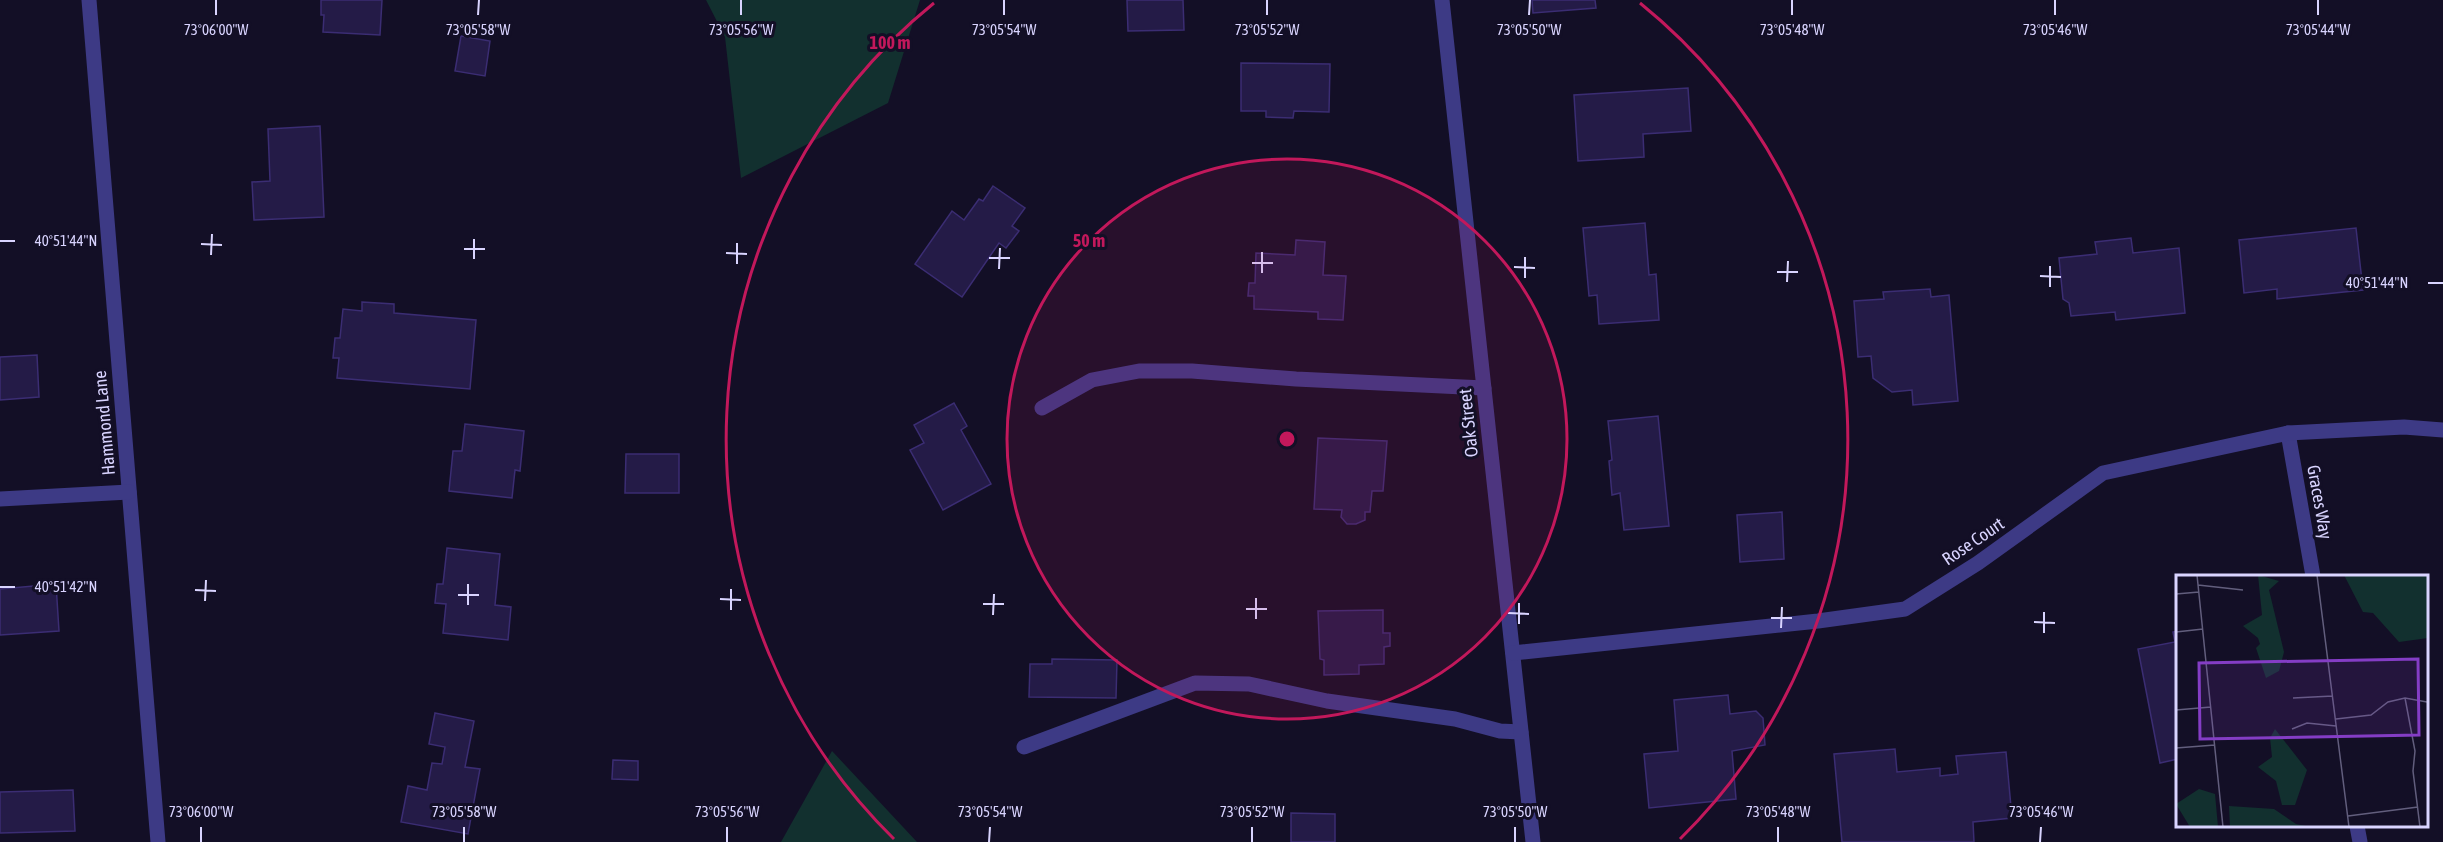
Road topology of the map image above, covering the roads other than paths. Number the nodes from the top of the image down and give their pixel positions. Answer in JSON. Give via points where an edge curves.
{"nodes":[{"id":1,"x":89,"y":0,"type":"edge"},
{"id":2,"x":1442,"y":0,"type":"edge"},
{"id":3,"x":1484,"y":388,"type":"junction"},
{"id":4,"x":1042,"y":408,"type":"dead end"},
{"id":5,"x":2443,"y":430,"type":"edge"},
{"id":6,"x":2288,"y":434,"type":"junction"},
{"id":7,"x":129,"y":492,"type":"junction"},
{"id":8,"x":0,"y":499,"type":"edge"},
{"id":9,"x":2313,"y":575,"type":"edge"},
{"id":10,"x":1513,"y":653,"type":"junction"},
{"id":11,"x":1521,"y":732,"type":"junction"},
{"id":12,"x":1024,"y":747,"type":"dead end"},
{"id":13,"x":2357,"y":827,"type":"edge"},
{"id":14,"x":158,"y":842,"type":"edge"},
{"id":15,"x":1533,"y":842,"type":"edge"},
{"id":16,"x":2360,"y":842,"type":"edge"}],
"edges":[{"from":1,"to":7,"type":"street","name":"Hammond Lane"},
{"from":2,"to":3,"type":"street","name":"Oak Street"},
{"from":3,"to":4,"type":"street","via":[[1139,371],[1092,380]]},
{"from":3,"to":10,"type":"street","name":"Oak Street"},
{"from":5,"to":6,"type":"street","name":"Rose Court","via":[[2404,427]]},
{"from":6,"to":9,"type":"street","name":"Graces Way"},
{"from":6,"to":10,"type":"street","name":"Rose Court","via":[[2103,473],[1978,563],[1905,609]]},
{"from":7,"to":8,"type":"street"},
{"from":7,"to":14,"type":"street","name":"Hammond Lane"},
{"from":10,"to":11,"type":"street","name":"Oak Street"},
{"from":11,"to":12,"type":"street","via":[[1327,701],[1249,684],[1195,683]]},
{"from":11,"to":15,"type":"street","name":"Oak Street"},
{"from":13,"to":16,"type":"street"}]}
